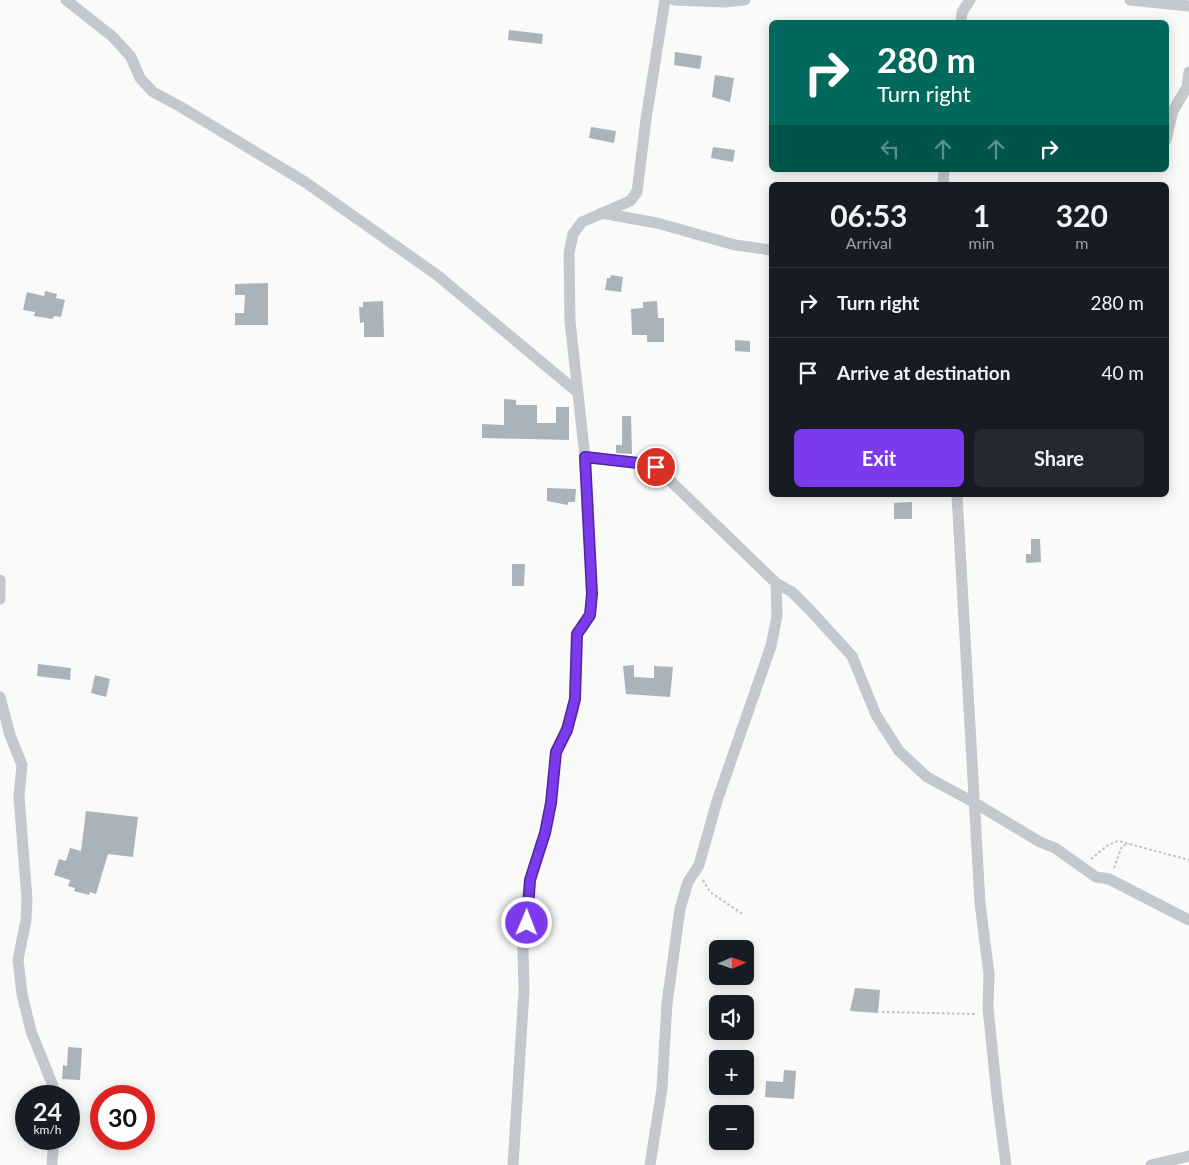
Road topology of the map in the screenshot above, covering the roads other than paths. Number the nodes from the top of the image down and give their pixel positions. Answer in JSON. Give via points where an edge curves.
{"nodes":[{"id":1,"x":66,"y":0,"type":"edge"},
{"id":2,"x":665,"y":0,"type":"edge"},
{"id":3,"x":674,"y":0,"type":"edge"},
{"id":4,"x":745,"y":0,"type":"edge"},
{"id":5,"x":970,"y":0,"type":"edge"},
{"id":6,"x":1130,"y":0,"type":"edge"},
{"id":7,"x":1189,"y":6,"type":"edge"},
{"id":8,"x":961,"y":20,"type":"edge"},
{"id":9,"x":1189,"y":72,"type":"edge"},
{"id":10,"x":1169,"y":129,"type":"edge"},
{"id":11,"x":601,"y":213,"type":"junction"},
{"id":12,"x":769,"y":250,"type":"edge"},
{"id":13,"x":576,"y":391,"type":"junction"},
{"id":14,"x":585,"y":457,"type":"junction"},
{"id":15,"x":958,"y":497,"type":"edge"},
{"id":16,"x":0,"y":580,"type":"edge"},
{"id":17,"x":776,"y":583,"type":"junction"},
{"id":18,"x":0,"y":599,"type":"edge"},
{"id":19,"x":0,"y":697,"type":"edge"},
{"id":20,"x":976,"y":803,"type":"junction"},
{"id":21,"x":1189,"y":920,"type":"edge"},
{"id":22,"x":53,"y":1085,"type":"edge"},
{"id":23,"x":53,"y":1150,"type":"edge"},
{"id":24,"x":1189,"y":1156,"type":"edge"},
{"id":25,"x":52,"y":1165,"type":"edge"},
{"id":26,"x":513,"y":1165,"type":"edge"},
{"id":27,"x":650,"y":1165,"type":"edge"},
{"id":28,"x":1006,"y":1165,"type":"edge"},
{"id":29,"x":1151,"y":1165,"type":"edge"}],
"edges":[{"from":1,"to":13,"type":"street","via":[[113,37],[131,57],[140,78],[161,98],[305,182],[436,276]]},
{"from":2,"to":11,"type":"street","via":[[637,192],[630,201]]},
{"from":3,"to":4,"type":"street"},
{"from":5,"to":8,"type":"street"},
{"from":6,"to":7,"type":"street"},
{"from":9,"to":10,"type":"street","via":[[1187,87],[1174,111]]},
{"from":11,"to":12,"type":"street","via":[[657,223],[735,245]]},
{"from":11,"to":13,"type":"street","via":[[582,222],[573,234],[569,253]]},
{"from":13,"to":14,"type":"street"},
{"from":14,"to":17,"type":"street","via":[[656,467]]},
{"from":14,"to":26,"type":"street","via":[[592,594],[590,615],[577,634],[572,715],[556,752],[551,803],[529,886]]},
{"from":15,"to":20,"type":"street","via":[[971,769]]},
{"from":16,"to":18,"type":"street"},
{"from":17,"to":20,"type":"street","via":[[792,592],[852,656],[876,715],[899,751],[927,777]]},
{"from":17,"to":27,"type":"street","via":[[777,616],[770,646],[696,869],[686,887],[678,923],[667,1004],[662,1089]]},
{"from":19,"to":22,"type":"street","via":[[22,764],[19,796],[27,899],[18,960],[22,994],[31,1031]]},
{"from":20,"to":21,"type":"street","via":[[1055,848],[1096,877],[1109,879]]},
{"from":20,"to":28,"type":"street","via":[[989,1013]]},
{"from":23,"to":25,"type":"street"},
{"from":24,"to":29,"type":"street"}]}
